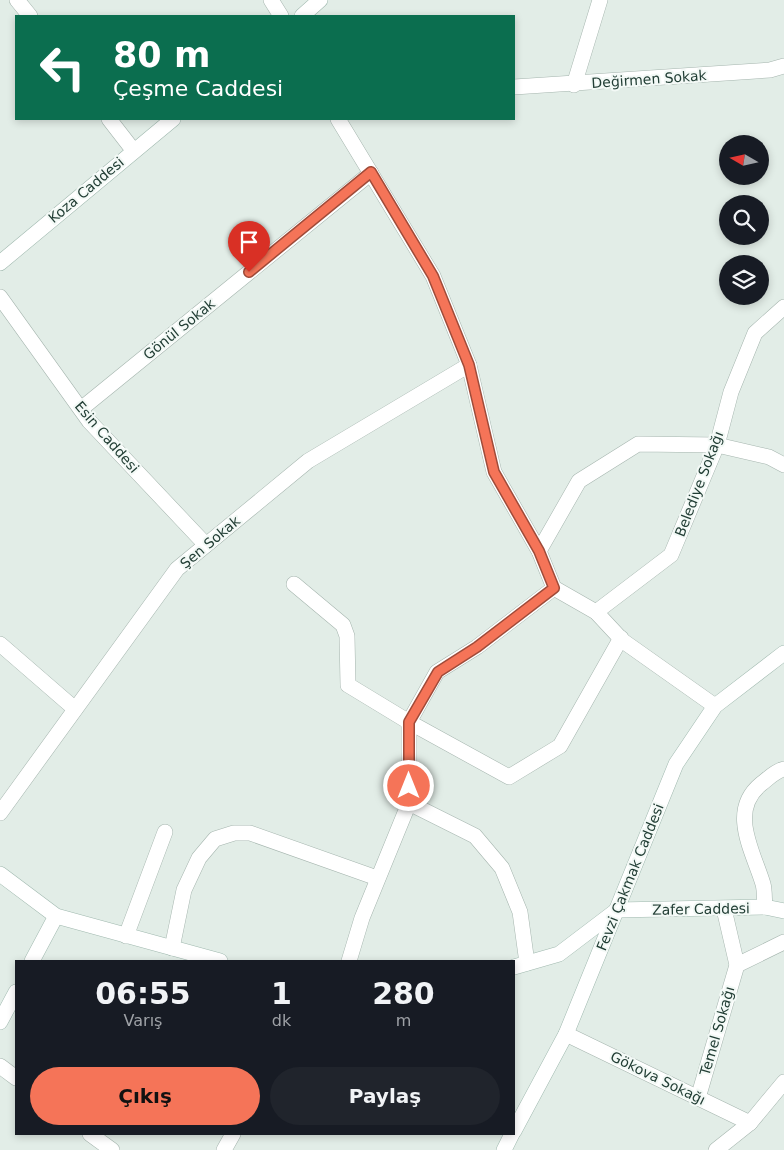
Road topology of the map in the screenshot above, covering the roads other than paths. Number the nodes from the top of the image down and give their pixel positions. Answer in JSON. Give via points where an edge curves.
{"nodes":[{"id":1,"x":17,"y":0,"type":"edge"},
{"id":2,"x":271,"y":0,"type":"edge"},
{"id":3,"x":320,"y":0,"type":"edge"},
{"id":4,"x":600,"y":0,"type":"edge"},
{"id":5,"x":29,"y":15,"type":"edge"},
{"id":6,"x":280,"y":15,"type":"edge"},
{"id":7,"x":303,"y":15,"type":"edge"},
{"id":8,"x":784,"y":66,"type":"edge"},
{"id":9,"x":574,"y":85,"type":"junction"},
{"id":10,"x":515,"y":87,"type":"edge"},
{"id":11,"x":110,"y":120,"type":"edge"},
{"id":12,"x":172,"y":120,"type":"edge"},
{"id":13,"x":339,"y":120,"type":"edge"},
{"id":14,"x":133,"y":150,"type":"junction"},
{"id":15,"x":371,"y":172,"type":"junction"},
{"id":16,"x":0,"y":263,"type":"edge"},
{"id":17,"x":0,"y":297,"type":"edge"},
{"id":18,"x":784,"y":307,"type":"edge"},
{"id":19,"x":469,"y":365,"type":"junction"},
{"id":20,"x":81,"y":409,"type":"junction"},
{"id":21,"x":716,"y":445,"type":"junction"},
{"id":22,"x":784,"y":465,"type":"edge"},
{"id":23,"x":206,"y":545,"type":"junction"},
{"id":24,"x":539,"y":551,"type":"junction"},
{"id":25,"x":294,"y":584,"type":"dead end"},
{"id":26,"x":554,"y":588,"type":"junction"},
{"id":27,"x":596,"y":612,"type":"junction"},
{"id":28,"x":621,"y":638,"type":"junction"},
{"id":29,"x":0,"y":644,"type":"edge"},
{"id":30,"x":784,"y":653,"type":"edge"},
{"id":31,"x":715,"y":706,"type":"junction"},
{"id":32,"x":76,"y":709,"type":"junction"},
{"id":33,"x":409,"y":722,"type":"junction"},
{"id":34,"x":784,"y":769,"type":"edge"},
{"id":35,"x":409,"y":803,"type":"junction"},
{"id":36,"x":0,"y":813,"type":"edge"},
{"id":37,"x":165,"y":832,"type":"dead end"},
{"id":38,"x":0,"y":874,"type":"edge"},
{"id":39,"x":377,"y":878,"type":"junction"},
{"id":40,"x":765,"y":908,"type":"junction"},
{"id":41,"x":724,"y":909,"type":"junction"},
{"id":42,"x":617,"y":910,"type":"junction"},
{"id":43,"x":784,"y":911,"type":"edge"},
{"id":44,"x":56,"y":916,"type":"junction"},
{"id":45,"x":126,"y":936,"type":"junction"},
{"id":46,"x":784,"y":942,"type":"edge"},
{"id":47,"x":172,"y":948,"type":"junction"},
{"id":48,"x":33,"y":960,"type":"edge"},
{"id":49,"x":216,"y":960,"type":"edge"},
{"id":50,"x":349,"y":960,"type":"edge"},
{"id":51,"x":520,"y":965,"type":"edge"},
{"id":52,"x":737,"y":965,"type":"junction"},
{"id":53,"x":15,"y":994,"type":"edge"},
{"id":54,"x":0,"y":1022,"type":"edge"},
{"id":55,"x":566,"y":1034,"type":"junction"},
{"id":56,"x":0,"y":1066,"type":"edge"},
{"id":57,"x":15,"y":1077,"type":"edge"},
{"id":58,"x":784,"y":1082,"type":"edge"},
{"id":59,"x":698,"y":1098,"type":"junction"},
{"id":60,"x":750,"y":1123,"type":"junction"},
{"id":61,"x":515,"y":1128,"type":"edge"},
{"id":62,"x":91,"y":1135,"type":"edge"},
{"id":63,"x":232,"y":1135,"type":"edge"},
{"id":64,"x":512,"y":1135,"type":"edge"},
{"id":65,"x":112,"y":1150,"type":"edge"},
{"id":66,"x":224,"y":1150,"type":"edge"},
{"id":67,"x":504,"y":1150,"type":"edge"},
{"id":68,"x":716,"y":1150,"type":"edge"}],
"edges":[{"from":1,"to":5,"type":"street"},
{"from":2,"to":6,"type":"street"},
{"from":3,"to":7,"type":"street"},
{"from":4,"to":9,"type":"street"},
{"from":8,"to":9,"type":"street","name":"Değirmen Sokak","via":[[770,70]]},
{"from":9,"to":10,"type":"street","name":"Değirmen Sokak"},
{"from":11,"to":14,"type":"street"},
{"from":12,"to":14,"type":"street","name":"Koza Caddesi"},
{"from":13,"to":15,"type":"street"},
{"from":14,"to":16,"type":"street","name":"Koza Caddesi"},
{"from":15,"to":19,"type":"street","via":[[433,276]]},
{"from":15,"to":20,"type":"street","name":"Gönül Sokak"},
{"from":17,"to":20,"type":"street","name":"Esin Caddesi"},
{"from":18,"to":21,"type":"street","name":"Belediye Sokağı","via":[[755,334],[731,392]]},
{"from":19,"to":23,"type":"street","name":"Şen Sokak","via":[[308,461]]},
{"from":19,"to":24,"type":"street","via":[[494,472]]},
{"from":20,"to":23,"type":"street","name":"Esin Caddesi"},
{"from":21,"to":22,"type":"street","via":[[770,458]]},
{"from":21,"to":24,"type":"street","via":[[638,444],[579,481]]},
{"from":21,"to":27,"type":"street","name":"Belediye Sokağı","via":[[672,554]]},
{"from":23,"to":32,"type":"street","name":"Şen Sokak","via":[[177,569]]},
{"from":24,"to":26,"type":"street"},
{"from":25,"to":33,"type":"street","via":[[343,625],[347,636],[348,686]]},
{"from":26,"to":27,"type":"street"},
{"from":26,"to":33,"type":"street","via":[[477,647],[438,672]]},
{"from":27,"to":28,"type":"street"},
{"from":28,"to":31,"type":"street"},
{"from":28,"to":33,"type":"street","via":[[560,746],[509,777]]},
{"from":29,"to":32,"type":"street"},
{"from":30,"to":31,"type":"street","name":"Fevzi Çakmak Caddesi"},
{"from":31,"to":42,"type":"street","name":"Fevzi Çakmak Caddesi","via":[[676,764]]},
{"from":32,"to":36,"type":"street","name":"Şen Sokak"},
{"from":33,"to":35,"type":"street"},
{"from":34,"to":40,"type":"street","via":[[757,787],[744,807],[746,840],[764,886]]},
{"from":35,"to":39,"type":"street"},
{"from":35,"to":51,"type":"street","via":[[475,836],[502,868],[520,912]]},
{"from":37,"to":45,"type":"street"},
{"from":38,"to":44,"type":"street"},
{"from":39,"to":47,"type":"street","via":[[250,833],[234,833],[214,839],[199,858],[184,890]]},
{"from":39,"to":50,"type":"street"},
{"from":40,"to":41,"type":"street","name":"Zafer Caddesi"},
{"from":40,"to":43,"type":"street","name":"Zafer Caddesi"},
{"from":41,"to":42,"type":"street","name":"Zafer Caddesi"},
{"from":41,"to":52,"type":"street","name":"Temel Sokağı"},
{"from":42,"to":51,"type":"street","via":[[559,954]]},
{"from":42,"to":55,"type":"street","name":"Fevzi Çakmak Caddesi"},
{"from":44,"to":45,"type":"street"},
{"from":44,"to":48,"type":"street"},
{"from":45,"to":47,"type":"street"},
{"from":46,"to":52,"type":"street"},
{"from":47,"to":49,"type":"street"},
{"from":52,"to":59,"type":"street","name":"Temel Sokağı"},
{"from":53,"to":54,"type":"street"},
{"from":55,"to":59,"type":"street","name":"Gökova Sokağı"},
{"from":55,"to":61,"type":"street","name":"Fevzi Çakmak Caddesi"},
{"from":56,"to":57,"type":"street"},
{"from":58,"to":60,"type":"street"},
{"from":59,"to":60,"type":"street","name":"Gökova Sokağı"},
{"from":60,"to":68,"type":"street"},
{"from":62,"to":65,"type":"street"},
{"from":63,"to":66,"type":"street"},
{"from":64,"to":67,"type":"street","name":"Fevzi Çakmak Caddesi"}]}
